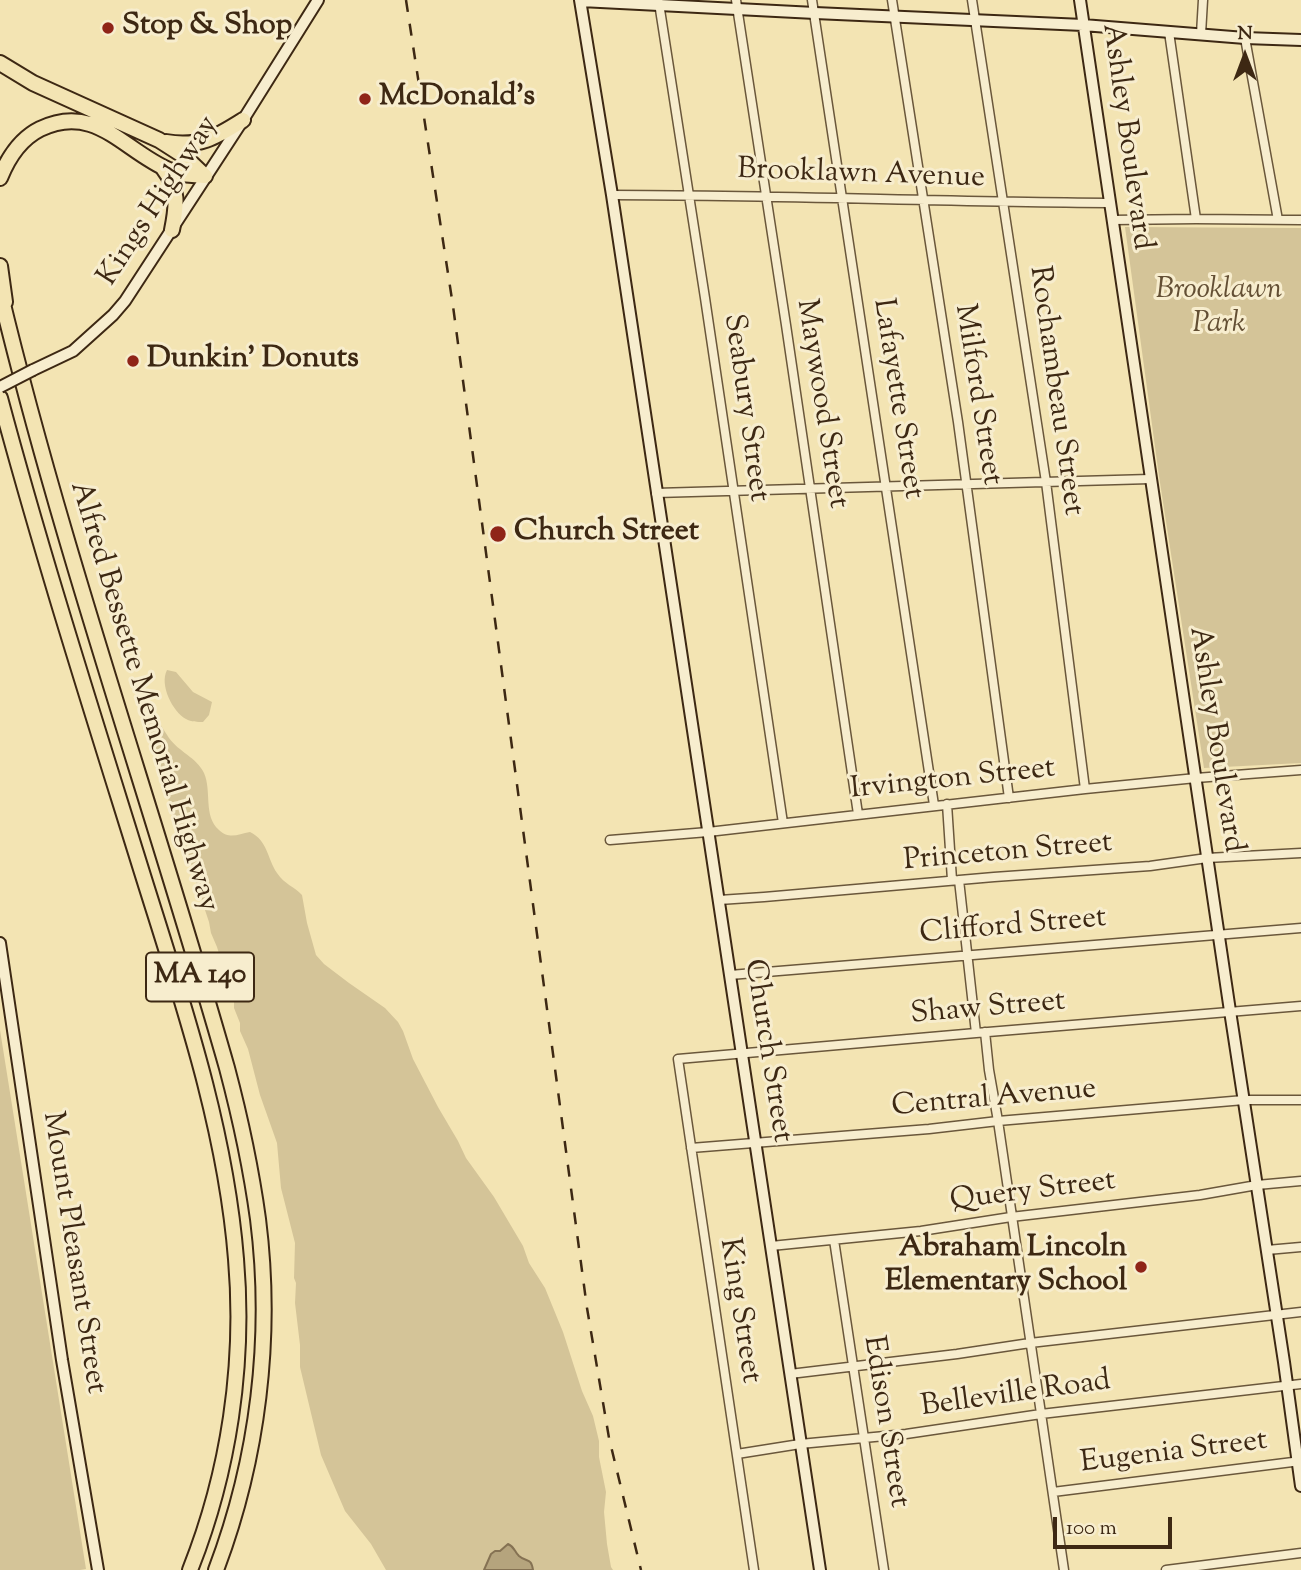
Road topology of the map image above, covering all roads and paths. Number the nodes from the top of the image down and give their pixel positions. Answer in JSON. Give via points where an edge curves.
{"nodes":[{"id":1,"x":318,"y":0,"type":"edge"},
{"id":2,"x":581,"y":0,"type":"edge"},
{"id":3,"x":812,"y":0,"type":"edge"},
{"id":4,"x":892,"y":0,"type":"edge"},
{"id":5,"x":972,"y":0,"type":"edge"},
{"id":6,"x":1080,"y":0,"type":"edge"},
{"id":7,"x":1203,"y":0,"type":"edge"},
{"id":8,"x":659,"y":2,"type":"edge"},
{"id":9,"x":736,"y":4,"type":"edge"},
{"id":10,"x":815,"y":13,"type":"junction"},
{"id":11,"x":895,"y":17,"type":"junction"},
{"id":12,"x":975,"y":20,"type":"junction"},
{"id":13,"x":1083,"y":25,"type":"junction"},
{"id":14,"x":1169,"y":32,"type":"junction"},
{"id":15,"x":1201,"y":34,"type":"junction"},
{"id":16,"x":1245,"y":38,"type":"junction"},
{"id":17,"x":1301,"y":40,"type":"edge"},
{"id":18,"x":0,"y":63,"type":"edge"},
{"id":19,"x":243,"y":120,"type":"junction"},
{"id":20,"x":159,"y":140,"type":"junction"},
{"id":21,"x":163,"y":168,"type":"junction"},
{"id":22,"x":205,"y":176,"type":"junction"},
{"id":23,"x":0,"y":178,"type":"edge"},
{"id":24,"x":612,"y":195,"type":"junction"},
{"id":25,"x":688,"y":195,"type":"junction"},
{"id":26,"x":765,"y":195,"type":"junction"},
{"id":27,"x":842,"y":198,"type":"junction"},
{"id":28,"x":922,"y":200,"type":"junction"},
{"id":29,"x":1004,"y":202,"type":"junction"},
{"id":30,"x":1109,"y":203,"type":"junction"},
{"id":31,"x":1196,"y":219,"type":"junction"},
{"id":32,"x":1112,"y":220,"type":"junction"},
{"id":33,"x":1278,"y":220,"type":"junction"},
{"id":34,"x":1301,"y":220,"type":"edge"},
{"id":35,"x":172,"y":230,"type":"junction"},
{"id":36,"x":0,"y":266,"type":"edge"},
{"id":37,"x":0,"y":292,"type":"edge"},
{"id":38,"x":8,"y":327,"type":"junction"},
{"id":39,"x":0,"y":387,"type":"edge"},
{"id":40,"x":0,"y":398,"type":"edge"},
{"id":41,"x":1150,"y":479,"type":"junction"},
{"id":42,"x":1046,"y":482,"type":"junction"},
{"id":43,"x":967,"y":484,"type":"junction"},
{"id":44,"x":886,"y":486,"type":"junction"},
{"id":45,"x":810,"y":489,"type":"junction"},
{"id":46,"x":733,"y":491,"type":"junction"},
{"id":47,"x":656,"y":493,"type":"junction"},
{"id":48,"x":1301,"y":770,"type":"edge"},
{"id":49,"x":1196,"y":778,"type":"junction"},
{"id":50,"x":1085,"y":789,"type":"junction"},
{"id":51,"x":1009,"y":798,"type":"junction"},
{"id":52,"x":947,"y":804,"type":"junction"},
{"id":53,"x":934,"y":805,"type":"junction"},
{"id":54,"x":859,"y":814,"type":"junction"},
{"id":55,"x":783,"y":823,"type":"junction"},
{"id":56,"x":708,"y":832,"type":"junction"},
{"id":57,"x":610,"y":840,"type":"dead end"},
{"id":58,"x":1301,"y":853,"type":"edge"},
{"id":59,"x":1207,"y":858,"type":"junction"},
{"id":60,"x":956,"y":880,"type":"junction"},
{"id":61,"x":719,"y":900,"type":"junction"},
{"id":62,"x":1301,"y":928,"type":"edge"},
{"id":63,"x":1218,"y":934,"type":"junction"},
{"id":64,"x":0,"y":943,"type":"edge"},
{"id":65,"x":966,"y":955,"type":"junction"},
{"id":66,"x":730,"y":975,"type":"junction"},
{"id":67,"x":1301,"y":1006,"type":"edge"},
{"id":68,"x":1230,"y":1011,"type":"junction"},
{"id":69,"x":980,"y":1033,"type":"junction"},
{"id":70,"x":741,"y":1053,"type":"junction"},
{"id":71,"x":678,"y":1059,"type":"joint"},
{"id":72,"x":1244,"y":1100,"type":"junction"},
{"id":73,"x":1301,"y":1100,"type":"edge"},
{"id":74,"x":998,"y":1121,"type":"junction"},
{"id":75,"x":756,"y":1143,"type":"junction"},
{"id":76,"x":691,"y":1148,"type":"junction"},
{"id":77,"x":1301,"y":1181,"type":"edge"},
{"id":78,"x":1257,"y":1185,"type":"junction"},
{"id":79,"x":1011,"y":1217,"type":"junction"},
{"id":80,"x":834,"y":1240,"type":"junction"},
{"id":81,"x":771,"y":1246,"type":"junction"},
{"id":82,"x":1301,"y":1247,"type":"edge"},
{"id":83,"x":1266,"y":1250,"type":"junction"},
{"id":84,"x":1301,"y":1312,"type":"edge"},
{"id":85,"x":1277,"y":1314,"type":"junction"},
{"id":86,"x":1030,"y":1343,"type":"junction"},
{"id":87,"x":852,"y":1366,"type":"junction"},
{"id":88,"x":790,"y":1374,"type":"junction"},
{"id":89,"x":1301,"y":1384,"type":"edge"},
{"id":90,"x":1287,"y":1385,"type":"junction"},
{"id":91,"x":1041,"y":1414,"type":"junction"},
{"id":92,"x":863,"y":1438,"type":"junction"},
{"id":93,"x":800,"y":1444,"type":"junction"},
{"id":94,"x":737,"y":1454,"type":"junction"},
{"id":95,"x":1299,"y":1461,"type":"edge"},
{"id":96,"x":1301,"y":1486,"type":"edge"},
{"id":97,"x":1053,"y":1492,"type":"junction"},
{"id":98,"x":1301,"y":1553,"type":"edge"},
{"id":99,"x":98,"y":1570,"type":"edge"},
{"id":100,"x":190,"y":1570,"type":"edge"},
{"id":101,"x":216,"y":1570,"type":"edge"},
{"id":102,"x":754,"y":1570,"type":"edge"},
{"id":103,"x":820,"y":1570,"type":"edge"},
{"id":104,"x":884,"y":1570,"type":"edge"},
{"id":105,"x":1065,"y":1570,"type":"edge"},
{"id":106,"x":1166,"y":1570,"type":"edge"}],
"edges":[{"from":1,"to":19,"type":"main road","name":"Kings Highway"},
{"from":2,"to":8,"type":"main road"},
{"from":2,"to":24,"type":"main road","name":"Church Street"},
{"from":3,"to":10,"type":"street","name":"Lafayette Street"},
{"from":4,"to":11,"type":"street","name":"Milford Street"},
{"from":5,"to":12,"type":"street","name":"Rochambeau Street"},
{"from":6,"to":13,"type":"main road","name":"Ashley Boulevard"},
{"from":7,"to":15,"type":"street"},
{"from":8,"to":9,"type":"main road"},
{"from":8,"to":25,"type":"street","name":"Seabury Street"},
{"from":9,"to":10,"type":"main road"},
{"from":9,"to":26,"type":"street","name":"Maywood Street"},
{"from":10,"to":11,"type":"main road"},
{"from":10,"to":27,"type":"street","name":"Lafayette Street"},
{"from":11,"to":12,"type":"main road"},
{"from":11,"to":28,"type":"street","name":"Milford Street"},
{"from":12,"to":13,"type":"main road"},
{"from":12,"to":29,"type":"street","name":"Rochambeau Street"},
{"from":13,"to":14,"type":"main road"},
{"from":13,"to":30,"type":"main road","name":"Ashley Boulevard"},
{"from":14,"to":15,"type":"main road"},
{"from":14,"to":31,"type":"street"},
{"from":15,"to":16,"type":"main road"},
{"from":16,"to":17,"type":"main road"},
{"from":16,"to":33,"type":"street"},
{"from":18,"to":20,"type":"highway","via":[[33,83]]},
{"from":19,"to":20,"type":"highway","via":[[205,141],[176,144]]},
{"from":19,"to":22,"type":"main road","name":"Kings Highway"},
{"from":20,"to":22,"type":"highway"},
{"from":21,"to":22,"type":"highway"},
{"from":21,"to":23,"type":"highway","via":[[103,129],[70,121],[47,125],[25,139]]},
{"from":21,"to":35,"type":"highway","via":[[175,191]]},
{"from":22,"to":35,"type":"main road","name":"Kings Highway"},
{"from":24,"to":25,"type":"street","name":"Brooklawn Avenue"},
{"from":24,"to":47,"type":"main road","name":"Church Street"},
{"from":25,"to":26,"type":"street","name":"Brooklawn Avenue"},
{"from":25,"to":46,"type":"street","name":"Seabury Street"},
{"from":26,"to":27,"type":"street","name":"Brooklawn Avenue"},
{"from":26,"to":45,"type":"street","name":"Maywood Street"},
{"from":27,"to":28,"type":"street","name":"Brooklawn Avenue"},
{"from":27,"to":44,"type":"street","name":"Lafayette Street"},
{"from":28,"to":29,"type":"street","name":"Brooklawn Avenue"},
{"from":28,"to":43,"type":"street","name":"Milford Street"},
{"from":29,"to":30,"type":"street","name":"Brooklawn Avenue"},
{"from":29,"to":42,"type":"street","name":"Rochambeau Street"},
{"from":30,"to":32,"type":"main road","name":"Ashley Boulevard"},
{"from":31,"to":32,"type":"street"},
{"from":31,"to":33,"type":"street"},
{"from":32,"to":41,"type":"main road","name":"Ashley Boulevard"},
{"from":33,"to":34,"type":"street"},
{"from":35,"to":39,"type":"main road","name":"Kings Highway","bridge":true,"via":[[113,315],[73,351]]},
{"from":36,"to":38,"type":"highway"},
{"from":37,"to":38,"type":"highway","name":"Alfred Bessette Memorial Highway","number":"MA 140"},
{"from":38,"to":101,"type":"highway","name":"Alfred Bessette Memorial Highway","number":"MA 140","via":[[61,523],[227,1068],[255,1200],[263,1305],[260,1383],[241,1492]]},
{"from":40,"to":100,"type":"highway","name":"Alfred Bessette Memorial Highway","number":"MA 140","via":[[63,620],[188,1022],[232,1216],[239,1305],[235,1381],[217,1486]]},
{"from":41,"to":42,"type":"street"},
{"from":41,"to":49,"type":"main road","name":"Ashley Boulevard"},
{"from":42,"to":43,"type":"street"},
{"from":42,"to":50,"type":"street","name":"Rochambeau Street"},
{"from":43,"to":44,"type":"street"},
{"from":43,"to":51,"type":"street","name":"Milford Street"},
{"from":44,"to":45,"type":"street"},
{"from":44,"to":53,"type":"street","name":"Lafayette Street"},
{"from":45,"to":46,"type":"street"},
{"from":45,"to":54,"type":"street","name":"Maywood Street"},
{"from":46,"to":47,"type":"street"},
{"from":46,"to":55,"type":"street","name":"Seabury Street"},
{"from":47,"to":56,"type":"main road","name":"Church Street"},
{"from":48,"to":49,"type":"street","name":"Irvington Street"},
{"from":49,"to":50,"type":"street","name":"Irvington Street"},
{"from":49,"to":59,"type":"main road","name":"Ashley Boulevard"},
{"from":50,"to":51,"type":"street","name":"Irvington Street"},
{"from":51,"to":52,"type":"street","name":"Irvington Street"},
{"from":52,"to":53,"type":"street","name":"Irvington Street"},
{"from":52,"to":60,"type":"street"},
{"from":53,"to":54,"type":"street","name":"Irvington Street"},
{"from":54,"to":55,"type":"street","name":"Irvington Street"},
{"from":55,"to":56,"type":"street","name":"Irvington Street"},
{"from":56,"to":57,"type":"street","name":"Irvington Street"},
{"from":56,"to":61,"type":"main road","name":"Church Street"},
{"from":58,"to":59,"type":"street","name":"Princeton Street"},
{"from":59,"to":60,"type":"street","name":"Princeton Street"},
{"from":59,"to":63,"type":"main road","name":"Ashley Boulevard"},
{"from":60,"to":61,"type":"street","name":"Princeton Street"},
{"from":60,"to":65,"type":"street"},
{"from":61,"to":66,"type":"main road","name":"Church Street"},
{"from":62,"to":63,"type":"street","name":"Clifford Street"},
{"from":63,"to":65,"type":"street","name":"Clifford Street"},
{"from":63,"to":68,"type":"main road","name":"Ashley Boulevard"},
{"from":64,"to":99,"type":"main road","name":"Mount Pleasant Street"},
{"from":65,"to":66,"type":"street","name":"Clifford Street"},
{"from":65,"to":69,"type":"street"},
{"from":66,"to":70,"type":"main road","name":"Church Street"},
{"from":67,"to":68,"type":"street","name":"Shaw Street"},
{"from":68,"to":69,"type":"street","name":"Shaw Street"},
{"from":68,"to":72,"type":"main road","name":"Ashley Boulevard"},
{"from":69,"to":70,"type":"street","name":"Shaw Street"},
{"from":69,"to":74,"type":"street"},
{"from":70,"to":71,"type":"street","name":"Shaw Street"},
{"from":70,"to":75,"type":"main road","name":"Church Street"},
{"from":71,"to":76,"type":"street","name":"King Street"},
{"from":72,"to":73,"type":"street","name":"Central Avenue"},
{"from":72,"to":74,"type":"street","name":"Central Avenue"},
{"from":72,"to":78,"type":"main road","name":"Ashley Boulevard"},
{"from":74,"to":75,"type":"street","name":"Central Avenue"},
{"from":74,"to":79,"type":"street"},
{"from":75,"to":76,"type":"street","name":"Central Avenue"},
{"from":75,"to":81,"type":"main road","name":"Church Street"},
{"from":76,"to":94,"type":"street","name":"King Street"},
{"from":77,"to":78,"type":"street","name":"Query Street"},
{"from":78,"to":79,"type":"street","name":"Query Street"},
{"from":78,"to":83,"type":"main road","name":"Ashley Boulevard"},
{"from":79,"to":80,"type":"street","name":"Query Street"},
{"from":79,"to":86,"type":"street"},
{"from":80,"to":81,"type":"street","name":"Query Street"},
{"from":80,"to":87,"type":"street","name":"Edison Street"},
{"from":81,"to":88,"type":"main road","name":"Church Street"},
{"from":82,"to":83,"type":"street"},
{"from":83,"to":85,"type":"main road","name":"Ashley Boulevard"},
{"from":84,"to":85,"type":"street"},
{"from":85,"to":86,"type":"street"},
{"from":85,"to":90,"type":"main road","name":"Ashley Boulevard"},
{"from":86,"to":87,"type":"street"},
{"from":86,"to":91,"type":"street"},
{"from":87,"to":88,"type":"street"},
{"from":87,"to":92,"type":"street","name":"Edison Street"},
{"from":88,"to":93,"type":"main road","name":"Church Street"},
{"from":89,"to":90,"type":"street","name":"Belleville Road"},
{"from":90,"to":91,"type":"street","name":"Belleville Road"},
{"from":90,"to":95,"type":"main road","name":"Ashley Boulevard"},
{"from":91,"to":92,"type":"street","name":"Belleville Road"},
{"from":91,"to":97,"type":"street"},
{"from":92,"to":93,"type":"street","name":"Belleville Road"},
{"from":92,"to":104,"type":"street","name":"Edison Street"},
{"from":93,"to":94,"type":"street","name":"Belleville Road"},
{"from":93,"to":103,"type":"main road","name":"Church Street"},
{"from":94,"to":102,"type":"street","name":"King Street"},
{"from":95,"to":96,"type":"main road","name":"Ashley Boulevard"},
{"from":95,"to":97,"type":"street","name":"Eugenia Street"},
{"from":97,"to":105,"type":"street"},
{"from":98,"to":106,"type":"street"}]}
